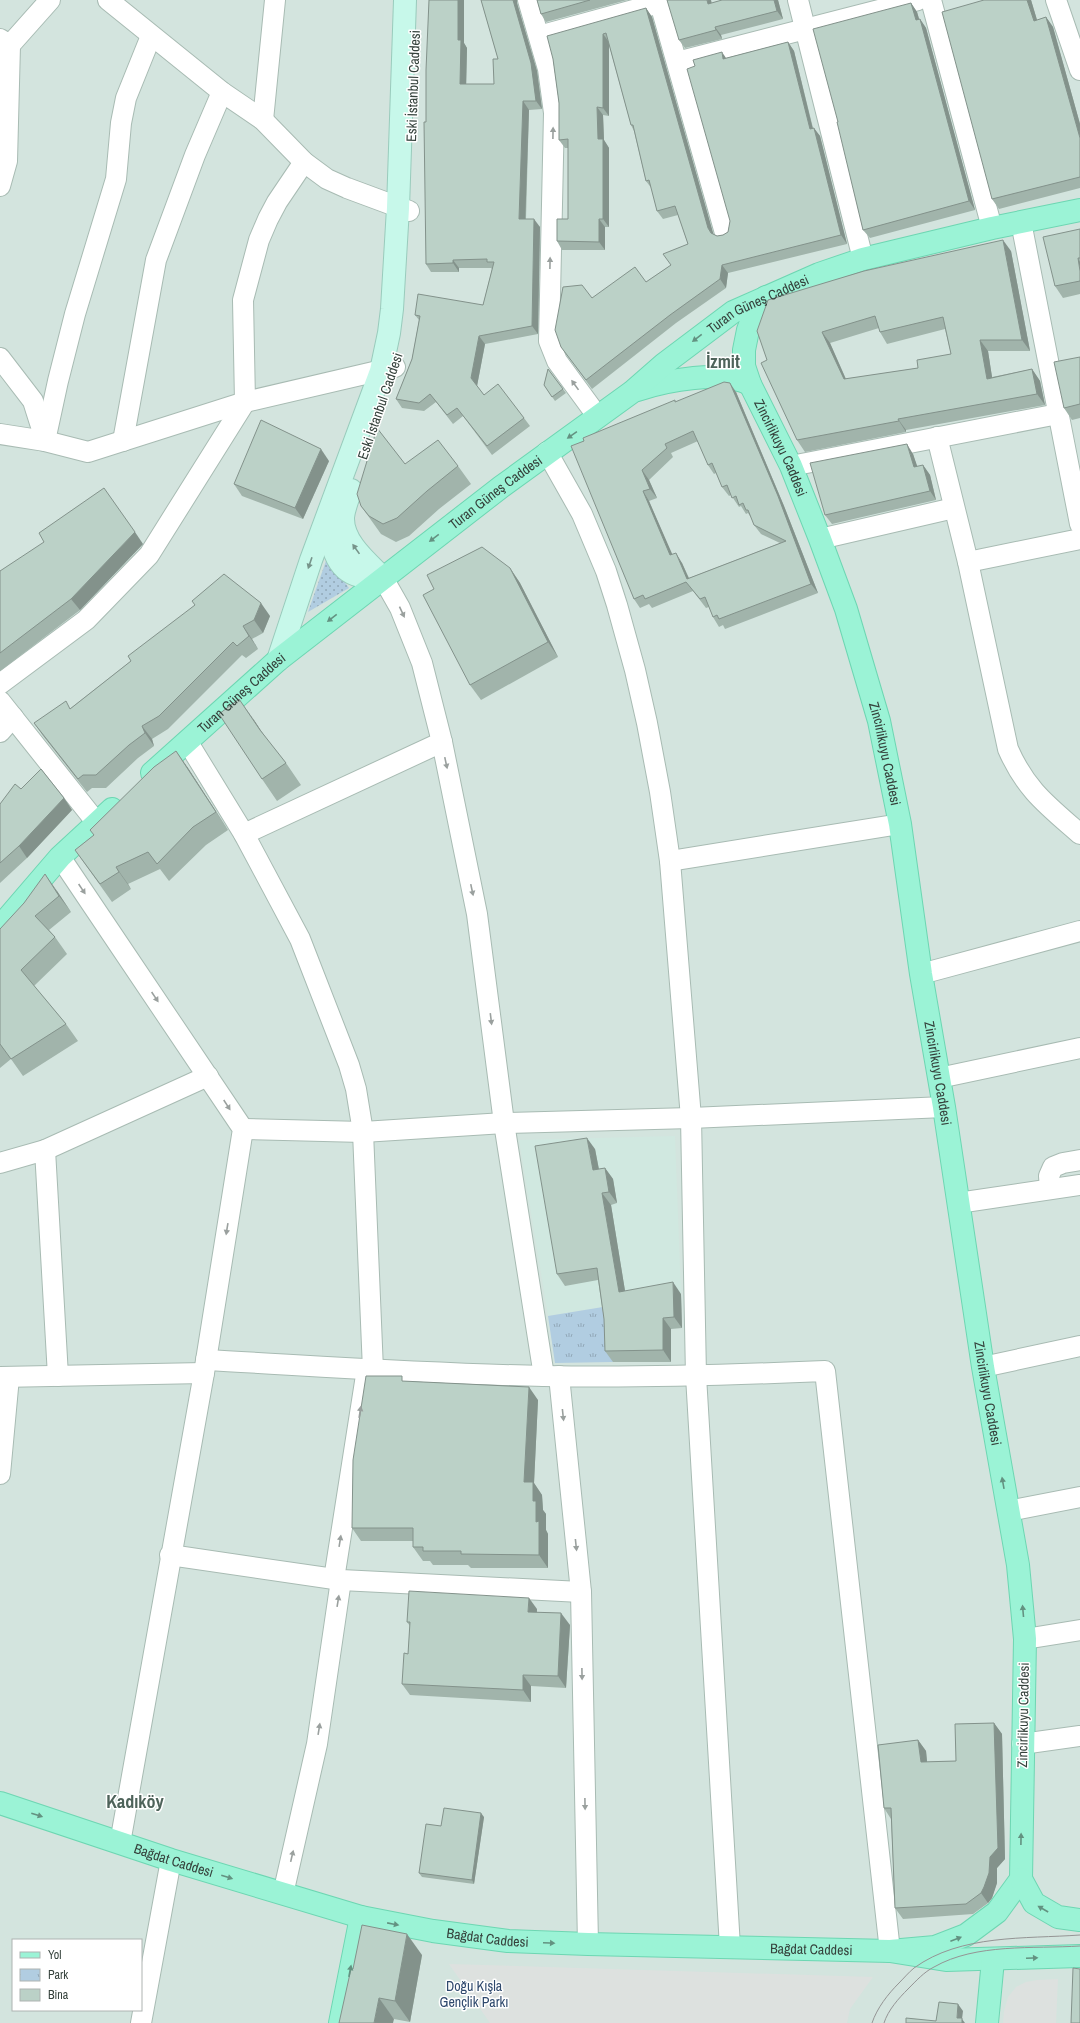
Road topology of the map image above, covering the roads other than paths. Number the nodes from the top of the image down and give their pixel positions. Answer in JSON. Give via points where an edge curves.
{"nodes":[{"id":1,"x":50,"y":0,"type":"edge"},
{"id":2,"x":108,"y":0,"type":"edge"},
{"id":3,"x":275,"y":0,"type":"edge"},
{"id":4,"x":405,"y":0,"type":"edge"},
{"id":5,"x":416,"y":0,"type":"edge"},
{"id":6,"x":528,"y":0,"type":"edge"},
{"id":7,"x":798,"y":0,"type":"edge"},
{"id":8,"x":918,"y":0,"type":"edge"},
{"id":9,"x":931,"y":0,"type":"edge"},
{"id":10,"x":1056,"y":0,"type":"edge"},
{"id":11,"x":659,"y":1,"type":"edge"},
{"id":12,"x":805,"y":29,"type":"junction"},
{"id":13,"x":151,"y":36,"type":"junction"},
{"id":14,"x":539,"y":36,"type":"junction"},
{"id":15,"x":5,"y":42,"type":"edge"},
{"id":16,"x":677,"y":62,"type":"junction"},
{"id":17,"x":1080,"y":70,"type":"edge"},
{"id":18,"x":222,"y":92,"type":"junction"},
{"id":19,"x":263,"y":120,"type":"junction"},
{"id":20,"x":304,"y":162,"type":"junction"},
{"id":21,"x":0,"y":186,"type":"edge"},
{"id":22,"x":404,"y":209,"type":"junction"},
{"id":23,"x":1080,"y":210,"type":"edge"},
{"id":24,"x":1021,"y":222,"type":"junction"},
{"id":25,"x":992,"y":228,"type":"junction"},
{"id":26,"x":725,"y":233,"type":"edge"},
{"id":27,"x":863,"y":259,"type":"junction"},
{"id":28,"x":766,"y":297,"type":"junction"},
{"id":29,"x":0,"y":358,"type":"edge"},
{"id":30,"x":388,"y":369,"type":"junction"},
{"id":31,"x":750,"y":384,"type":"junction"},
{"id":32,"x":632,"y":392,"type":"junction"},
{"id":33,"x":244,"y":402,"type":"junction"},
{"id":34,"x":1058,"y":414,"type":"junction"},
{"id":35,"x":598,"y":417,"type":"junction"},
{"id":36,"x":0,"y":434,"type":"edge"},
{"id":37,"x":937,"y":437,"type":"junction"},
{"id":38,"x":45,"y":441,"type":"junction"},
{"id":39,"x":123,"y":441,"type":"junction"},
{"id":40,"x":1072,"y":444,"type":"edge"},
{"id":41,"x":547,"y":452,"type":"junction"},
{"id":42,"x":792,"y":466,"type":"junction"},
{"id":43,"x":954,"y":508,"type":"junction"},
{"id":44,"x":329,"y":512,"type":"junction"},
{"id":45,"x":1080,"y":524,"type":"edge"},
{"id":46,"x":820,"y":539,"type":"junction"},
{"id":47,"x":1080,"y":539,"type":"edge"},
{"id":48,"x":968,"y":562,"type":"junction"},
{"id":49,"x":382,"y":578,"type":"junction"},
{"id":50,"x":278,"y":660,"type":"junction"},
{"id":51,"x":0,"y":684,"type":"edge"},
{"id":52,"x":0,"y":701,"type":"edge"},
{"id":53,"x":6,"y":724,"type":"edge"},
{"id":54,"x":187,"y":741,"type":"junction"},
{"id":55,"x":442,"y":742,"type":"junction"},
{"id":56,"x":97,"y":823,"type":"junction"},
{"id":57,"x":900,"y":824,"type":"junction"},
{"id":58,"x":244,"y":834,"type":"junction"},
{"id":59,"x":1080,"y":834,"type":"edge"},
{"id":60,"x":60,"y":857,"type":"junction"},
{"id":61,"x":670,"y":861,"type":"junction"},
{"id":62,"x":0,"y":927,"type":"edge"},
{"id":63,"x":1080,"y":931,"type":"edge"},
{"id":64,"x":921,"y":974,"type":"junction"},
{"id":65,"x":1080,"y":1048,"type":"edge"},
{"id":66,"x":208,"y":1076,"type":"junction"},
{"id":67,"x":939,"y":1078,"type":"junction"},
{"id":68,"x":944,"y":1107,"type":"junction"},
{"id":69,"x":691,"y":1118,"type":"junction"},
{"id":70,"x":504,"y":1123,"type":"junction"},
{"id":71,"x":243,"y":1129,"type":"junction"},
{"id":72,"x":363,"y":1132,"type":"junction"},
{"id":73,"x":45,"y":1150,"type":"junction"},
{"id":74,"x":1080,"y":1160,"type":"edge"},
{"id":75,"x":0,"y":1163,"type":"edge"},
{"id":76,"x":1080,"y":1185,"type":"edge"},
{"id":77,"x":1050,"y":1188,"type":"junction"},
{"id":78,"x":958,"y":1202,"type":"junction"},
{"id":79,"x":1080,"y":1346,"type":"edge"},
{"id":80,"x":205,"y":1366,"type":"junction"},
{"id":81,"x":983,"y":1367,"type":"junction"},
{"id":82,"x":370,"y":1369,"type":"junction"},
{"id":83,"x":58,"y":1376,"type":"junction"},
{"id":84,"x":552,"y":1376,"type":"junction"},
{"id":85,"x":696,"y":1376,"type":"junction"},
{"id":86,"x":5,"y":1377,"type":"edge"},
{"id":87,"x":0,"y":1474,"type":"edge"},
{"id":88,"x":1080,"y":1497,"type":"edge"},
{"id":89,"x":1008,"y":1511,"type":"junction"},
{"id":90,"x":170,"y":1555,"type":"junction"},
{"id":91,"x":338,"y":1580,"type":"junction"},
{"id":92,"x":581,"y":1592,"type":"junction"},
{"id":93,"x":1080,"y":1630,"type":"edge"},
{"id":94,"x":1025,"y":1639,"type":"junction"},
{"id":95,"x":1080,"y":1736,"type":"edge"},
{"id":96,"x":1022,"y":1744,"type":"junction"},
{"id":97,"x":0,"y":1803,"type":"edge"},
{"id":98,"x":120,"y":1843,"type":"junction"},
{"id":99,"x":171,"y":1860,"type":"junction"},
{"id":100,"x":1021,"y":1879,"type":"junction"},
{"id":101,"x":283,"y":1894,"type":"junction"},
{"id":102,"x":361,"y":1918,"type":"junction"},
{"id":103,"x":1080,"y":1920,"type":"edge"},
{"id":104,"x":588,"y":1944,"type":"junction"},
{"id":105,"x":730,"y":1947,"type":"junction"},
{"id":106,"x":890,"y":1951,"type":"junction"},
{"id":107,"x":1080,"y":1956,"type":"edge"},
{"id":108,"x":993,"y":1960,"type":"junction"},
{"id":109,"x":141,"y":2023,"type":"edge"},
{"id":110,"x":340,"y":2023,"type":"edge"},
{"id":111,"x":987,"y":2023,"type":"edge"}],
"edges":[{"from":1,"to":15,"type":"street"},
{"from":2,"to":13,"type":"street"},
{"from":3,"to":19,"type":"street"},
{"from":4,"to":22,"type":"main road","name":"Eski İstanbul Caddesi"},
{"from":5,"to":22,"type":"main road","name":"Eski İstanbul Caddesi"},
{"from":6,"to":14,"type":"street"},
{"from":7,"to":12,"type":"street"},
{"from":8,"to":12,"type":"street"},
{"from":9,"to":25,"type":"street"},
{"from":10,"to":17,"type":"street"},
{"from":11,"to":14,"type":"street"},
{"from":11,"to":16,"type":"street"},
{"from":12,"to":16,"type":"street"},
{"from":12,"to":27,"type":"street"},
{"from":13,"to":18,"type":"street"},
{"from":13,"to":38,"type":"street","via":[[126,98],[116,180],[75,314]]},
{"from":35,"to":14,"type":"street","one_way":true,"via":[[557,361],[549,341],[554,113],[548,69]]},
{"from":15,"to":21,"type":"street","via":[[7,162]]},
{"from":16,"to":26,"type":"street"},
{"from":18,"to":19,"type":"street"},
{"from":18,"to":39,"type":"street","via":[[195,155],[156,260]]},
{"from":19,"to":20,"type":"street"},
{"from":20,"to":22,"type":"street","via":[[347,188]]},
{"from":20,"to":33,"type":"street","via":[[268,219],[259,240],[243,300]]},
{"from":22,"to":30,"type":"main road","name":"Eski İstanbul Caddesi"},
{"from":23,"to":24,"type":"main road","name":"Turan Güneş Caddesi"},
{"from":24,"to":25,"type":"main road","name":"Turan Güneş Caddesi"},
{"from":24,"to":34,"type":"street"},
{"from":25,"to":27,"type":"main road","name":"Turan Güneş Caddesi"},
{"from":27,"to":28,"type":"main road","name":"Turan Güneş Caddesi","via":[[819,274]]},
{"from":28,"to":31,"type":"main road","name":"Zincirlikuyu Caddesi","via":[[753,317],[744,342],[744,366]]},
{"from":28,"to":32,"type":"main road","name":"Turan Güneş Caddesi","one_way":true,"via":[[733,312],[664,364]]},
{"from":29,"to":38,"type":"street","via":[[33,401]]},
{"from":30,"to":33,"type":"street"},
{"from":30,"to":44,"type":"main road","name":"Eski İstanbul Caddesi"},
{"from":49,"to":30,"type":"main road","name":"Eski İstanbul Caddesi","one_way":true,"via":[[355,548],[343,517]]},
{"from":31,"to":32,"type":"main road","via":[[739,379],[702,378],[655,384]]},
{"from":31,"to":42,"type":"main road","name":"Zincirlikuyu Caddesi"},
{"from":32,"to":35,"type":"main road","name":"Turan Güneş Caddesi"},
{"from":33,"to":39,"type":"street"},
{"from":33,"to":51,"type":"street","via":[[149,554],[86,620]]},
{"from":34,"to":37,"type":"street"},
{"from":34,"to":40,"type":"street"},
{"from":35,"to":41,"type":"main road","name":"Turan Güneş Caddesi","one_way":true},
{"from":36,"to":38,"type":"street"},
{"from":37,"to":42,"type":"street"},
{"from":37,"to":43,"type":"street"},
{"from":38,"to":39,"type":"street","via":[[88,452]]},
{"from":40,"to":45,"type":"street"},
{"from":41,"to":49,"type":"main road","name":"Turan Güneş Caddesi","one_way":true},
{"from":41,"to":61,"type":"street","via":[[582,514],[617,605],[647,722]]},
{"from":42,"to":46,"type":"main road","name":"Zincirlikuyu Caddesi"},
{"from":43,"to":46,"type":"street"},
{"from":43,"to":48,"type":"street"},
{"from":44,"to":49,"type":"main road","name":"Eski İstanbul Caddesi","via":[[330,539],[333,550],[340,560],[359,576]]},
{"from":44,"to":50,"type":"main road","name":"Eski İstanbul Caddesi","one_way":true},
{"from":46,"to":57,"type":"main road","name":"Zincirlikuyu Caddesi","via":[[846,609],[871,690]]},
{"from":47,"to":48,"type":"street"},
{"from":48,"to":59,"type":"street","via":[[1008,749],[1018,770],[1042,801]]},
{"from":49,"to":50,"type":"main road","name":"Turan Güneş Caddesi","one_way":true},
{"from":49,"to":55,"type":"street","one_way":true,"via":[[400,608],[414,640]]},
{"from":50,"to":54,"type":"main road","name":"Turan Güneş Caddesi"},
{"from":52,"to":53,"type":"street"},
{"from":53,"to":56,"type":"street"},
{"from":54,"to":56,"type":"main road","name":"Turan Güneş Caddesi"},
{"from":54,"to":58,"type":"street"},
{"from":55,"to":58,"type":"street"},
{"from":55,"to":70,"type":"street","one_way":true,"via":[[477,914]]},
{"from":56,"to":60,"type":"main road","name":"Turan Güneş Caddesi"},
{"from":57,"to":61,"type":"street"},
{"from":57,"to":64,"type":"main road","name":"Zincirlikuyu Caddesi"},
{"from":58,"to":72,"type":"street","via":[[300,938],[349,1065]]},
{"from":60,"to":62,"type":"main road","name":"Turan Güneş Caddesi"},
{"from":60,"to":66,"type":"street","one_way":true},
{"from":61,"to":69,"type":"street"},
{"from":63,"to":64,"type":"street"},
{"from":64,"to":67,"type":"main road","name":"Zincirlikuyu Caddesi"},
{"from":65,"to":67,"type":"street"},
{"from":66,"to":71,"type":"street","one_way":true},
{"from":66,"to":73,"type":"street"},
{"from":67,"to":68,"type":"main road","name":"Zincirlikuyu Caddesi"},
{"from":68,"to":69,"type":"street"},
{"from":68,"to":78,"type":"main road","name":"Zincirlikuyu Caddesi"},
{"from":69,"to":70,"type":"street"},
{"from":69,"to":85,"type":"street"},
{"from":70,"to":72,"type":"street"},
{"from":70,"to":84,"type":"street"},
{"from":71,"to":72,"type":"street"},
{"from":71,"to":80,"type":"street","one_way":true},
{"from":72,"to":82,"type":"street"},
{"from":73,"to":75,"type":"street"},
{"from":73,"to":83,"type":"street"},
{"from":74,"to":77,"type":"street","via":[[1053,1167],[1049,1176]]},
{"from":76,"to":77,"type":"street"},
{"from":77,"to":78,"type":"street"},
{"from":78,"to":81,"type":"main road","name":"Zincirlikuyu Caddesi"},
{"from":79,"to":81,"type":"street"},
{"from":80,"to":82,"type":"street"},
{"from":80,"to":83,"type":"street"},
{"from":80,"to":90,"type":"street"},
{"from":89,"to":81,"type":"main road","name":"Zincirlikuyu Caddesi","one_way":true},
{"from":82,"to":84,"type":"street"},
{"from":91,"to":82,"type":"street","one_way":true},
{"from":83,"to":86,"type":"street"},
{"from":84,"to":85,"type":"street"},
{"from":84,"to":92,"type":"street","one_way":true},
{"from":85,"to":105,"type":"street"},
{"from":85,"to":106,"type":"street","via":[[824,1371]]},
{"from":86,"to":87,"type":"street"},
{"from":88,"to":89,"type":"street"},
{"from":94,"to":89,"type":"main road","name":"Zincirlikuyu Caddesi","one_way":true,"via":[[1018,1565]]},
{"from":90,"to":91,"type":"street"},
{"from":90,"to":98,"type":"street"},
{"from":91,"to":92,"type":"street"},
{"from":101,"to":91,"type":"street","one_way":true,"via":[[317,1744]]},
{"from":92,"to":104,"type":"street","one_way":true},
{"from":93,"to":94,"type":"street"},
{"from":94,"to":96,"type":"main road","name":"Zincirlikuyu Caddesi"},
{"from":95,"to":96,"type":"street"},
{"from":100,"to":96,"type":"main road","name":"Zincirlikuyu Caddesi","one_way":true},
{"from":97,"to":98,"type":"main road","name":"Bağdat Caddesi","one_way":true},
{"from":98,"to":99,"type":"main road","name":"Bağdat Caddesi"},
{"from":99,"to":101,"type":"main road","name":"Bağdat Caddesi","one_way":true},
{"from":99,"to":109,"type":"street"},
{"from":103,"to":100,"type":"main road","name":"Zincirlikuyu Caddesi","one_way":true,"via":[[1058,1918],[1034,1903]]},
{"from":106,"to":100,"type":"main road","one_way":true,"via":[[935,1947],[966,1935],[997,1912]]},
{"from":101,"to":102,"type":"main road","name":"Bağdat Caddesi"},
{"from":102,"to":104,"type":"main road","name":"Bağdat Caddesi","one_way":true,"via":[[508,1941]]},
{"from":110,"to":102,"type":"main road","one_way":true},
{"from":104,"to":105,"type":"main road","name":"Bağdat Caddesi"},
{"from":105,"to":106,"type":"main road","name":"Bağdat Caddesi"},
{"from":106,"to":108,"type":"main road","name":"Bağdat Caddesi","via":[[946,1960]]},
{"from":108,"to":107,"type":"main road","name":"Bağdat Caddesi","one_way":true},
{"from":108,"to":111,"type":"main road"}]}
